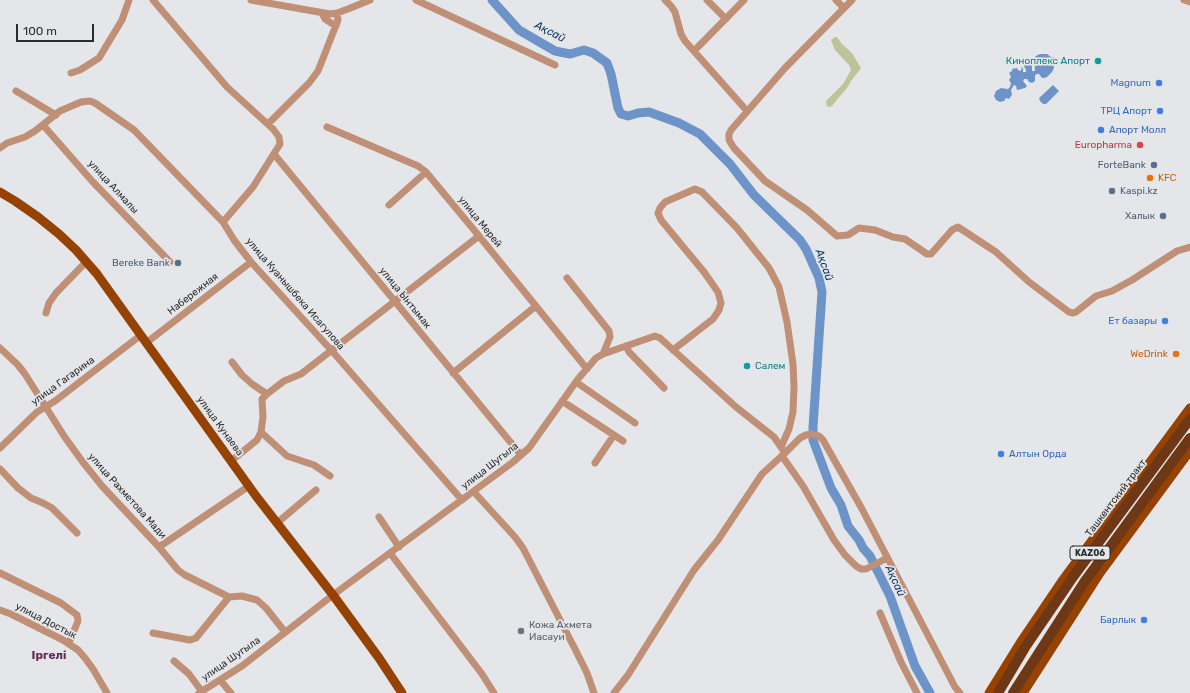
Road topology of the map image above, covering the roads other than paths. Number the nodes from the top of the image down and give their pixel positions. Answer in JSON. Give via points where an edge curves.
{"nodes":[{"id":1,"x":129,"y":0,"type":"edge"},
{"id":2,"x":152,"y":0,"type":"edge"},
{"id":3,"x":251,"y":0,"type":"edge"},
{"id":4,"x":370,"y":0,"type":"edge"},
{"id":5,"x":416,"y":0,"type":"edge"},
{"id":6,"x":665,"y":0,"type":"edge"},
{"id":7,"x":707,"y":0,"type":"edge"},
{"id":8,"x":744,"y":0,"type":"edge"},
{"id":9,"x":836,"y":0,"type":"edge"},
{"id":10,"x":852,"y":0,"type":"edge"},
{"id":11,"x":1184,"y":0,"type":"edge"},
{"id":12,"x":1190,"y":2,"type":"edge"},
{"id":13,"x":844,"y":8,"type":"junction"},
{"id":14,"x":322,"y":13,"type":"junction"},
{"id":15,"x":337,"y":13,"type":"junction"},
{"id":16,"x":726,"y":19,"type":"junction"},
{"id":17,"x":336,"y":26,"type":"junction"},
{"id":18,"x":694,"y":52,"type":"junction"},
{"id":19,"x":555,"y":65,"type":"dead end"},
{"id":20,"x":71,"y":73,"type":"dead end"},
{"id":21,"x":16,"y":91,"type":"dead end"},
{"id":22,"x":747,"y":111,"type":"junction"},
{"id":23,"x":56,"y":115,"type":"junction"},
{"id":24,"x":268,"y":124,"type":"junction"},
{"id":25,"x":43,"y":125,"type":"junction"},
{"id":26,"x":327,"y":127,"type":"dead end"},
{"id":27,"x":0,"y":148,"type":"edge"},
{"id":28,"x":274,"y":154,"type":"junction"},
{"id":29,"x":426,"y":172,"type":"junction"},
{"id":30,"x":0,"y":192,"type":"edge"},
{"id":31,"x":389,"y":205,"type":"dead end"},
{"id":32,"x":223,"y":222,"type":"junction"},
{"id":33,"x":480,"y":236,"type":"junction"},
{"id":34,"x":1190,"y":247,"type":"edge"},
{"id":35,"x":86,"y":262,"type":"junction"},
{"id":36,"x":170,"y":262,"type":"dead end"},
{"id":37,"x":251,"y":262,"type":"junction"},
{"id":38,"x":567,"y":278,"type":"dead end"},
{"id":39,"x":395,"y":302,"type":"junction"},
{"id":40,"x":536,"y":306,"type":"junction"},
{"id":41,"x":46,"y":313,"type":"dead end"},
{"id":42,"x":141,"y":335,"type":"junction"},
{"id":43,"x":146,"y":342,"type":"junction"},
{"id":44,"x":626,"y":346,"type":"junction"},
{"id":45,"x":0,"y":348,"type":"edge"},
{"id":46,"x":673,"y":350,"type":"junction"},
{"id":47,"x":332,"y":351,"type":"junction"},
{"id":48,"x":603,"y":354,"type":"junction"},
{"id":49,"x":232,"y":362,"type":"dead end"},
{"id":50,"x":587,"y":369,"type":"junction"},
{"id":51,"x":453,"y":373,"type":"junction"},
{"id":52,"x":576,"y":382,"type":"junction"},
{"id":53,"x":664,"y":388,"type":"dead end"},
{"id":54,"x":266,"y":394,"type":"junction"},
{"id":55,"x":562,"y":401,"type":"junction"},
{"id":56,"x":46,"y":407,"type":"junction"},
{"id":57,"x":1190,"y":408,"type":"edge"},
{"id":58,"x":1190,"y":419,"type":"edge"},
{"id":59,"x":635,"y":423,"type":"dead end"},
{"id":60,"x":261,"y":432,"type":"junction"},
{"id":61,"x":614,"y":435,"type":"junction"},
{"id":62,"x":1190,"y":438,"type":"edge"},
{"id":63,"x":623,"y":441,"type":"dead end"},
{"id":64,"x":0,"y":448,"type":"edge"},
{"id":65,"x":1190,"y":451,"type":"edge"},
{"id":66,"x":783,"y":452,"type":"junction"},
{"id":67,"x":521,"y":455,"type":"junction"},
{"id":68,"x":231,"y":461,"type":"junction"},
{"id":69,"x":595,"y":463,"type":"dead end"},
{"id":70,"x":0,"y":469,"type":"edge"},
{"id":71,"x":330,"y":476,"type":"dead end"},
{"id":72,"x":249,"y":486,"type":"junction"},
{"id":73,"x":316,"y":490,"type":"dead end"},
{"id":74,"x":474,"y":492,"type":"junction"},
{"id":75,"x":462,"y":500,"type":"junction"},
{"id":76,"x":379,"y":516,"type":"dead end"},
{"id":77,"x":276,"y":523,"type":"junction"},
{"id":78,"x":77,"y":533,"type":"dead end"},
{"id":79,"x":159,"y":547,"type":"junction"},
{"id":80,"x":398,"y":547,"type":"junction"},
{"id":81,"x":390,"y":553,"type":"junction"},
{"id":82,"x":887,"y":558,"type":"junction"},
{"id":83,"x":0,"y":573,"type":"edge"},
{"id":84,"x":333,"y":595,"type":"junction"},
{"id":85,"x":229,"y":597,"type":"junction"},
{"id":86,"x":0,"y":610,"type":"edge"},
{"id":87,"x":880,"y":613,"type":"dead end"},
{"id":88,"x":285,"y":632,"type":"junction"},
{"id":89,"x":153,"y":633,"type":"dead end"},
{"id":90,"x":69,"y":643,"type":"junction"},
{"id":91,"x":174,"y":661,"type":"dead end"},
{"id":92,"x":220,"y":680,"type":"junction"},
{"id":93,"x":957,"y":690,"type":"edge"},
{"id":94,"x":202,"y":692,"type":"edge"},
{"id":95,"x":107,"y":693,"type":"edge"},
{"id":96,"x":231,"y":693,"type":"edge"},
{"id":97,"x":402,"y":693,"type":"edge"},
{"id":98,"x":494,"y":693,"type":"edge"},
{"id":99,"x":594,"y":693,"type":"edge"},
{"id":100,"x":614,"y":693,"type":"edge"},
{"id":101,"x":917,"y":693,"type":"edge"},
{"id":102,"x":989,"y":693,"type":"edge"},
{"id":103,"x":998,"y":693,"type":"edge"},
{"id":104,"x":1013,"y":693,"type":"edge"},
{"id":105,"x":1024,"y":693,"type":"edge"}],
"edges":[{"from":1,"to":20,"type":"street","via":[[122,20],[99,58]]},
{"from":2,"to":24,"type":"street","via":[[227,87]]},
{"from":3,"to":14,"type":"street"},
{"from":4,"to":15,"type":"street"},
{"from":5,"to":19,"type":"street"},
{"from":6,"to":18,"type":"street","via":[[675,12],[681,34]]},
{"from":7,"to":16,"type":"street"},
{"from":8,"to":16,"type":"street"},
{"from":9,"to":13,"type":"street"},
{"from":10,"to":13,"type":"street"},
{"from":11,"to":12,"type":"street"},
{"from":13,"to":22,"type":"street"},
{"from":14,"to":15,"type":"street"},
{"from":14,"to":17,"type":"street","via":[[325,19]]},
{"from":15,"to":17,"type":"street"},
{"from":16,"to":18,"type":"street"},
{"from":17,"to":24,"type":"street","via":[[314,78]]},
{"from":18,"to":22,"type":"street"},
{"from":21,"to":23,"type":"street"},
{"from":22,"to":34,"type":"street","via":[[729,134],[729,140],[734,148],[765,181],[807,210],[837,236],[848,235],[858,228],[875,230],[905,239],[931,254],[958,226],[996,252],[1069,312],[1076,312],[1096,296],[1112,291],[1177,251]]},
{"from":23,"to":25,"type":"street","name":"улица Куанышбека Исагулова"},
{"from":23,"to":32,"type":"street","name":"улица Куанышбека Исагулова","via":[[81,102],[94,103],[134,130]]},
{"from":24,"to":28,"type":"street","via":[[279,138],[280,144]]},
{"from":25,"to":27,"type":"street","name":"улица Куанышбека Исагулова"},
{"from":25,"to":36,"type":"street","name":"улица Алмалы"},
{"from":26,"to":29,"type":"street","name":"улица Мерей","via":[[418,166]]},
{"from":28,"to":32,"type":"street","via":[[254,187]]},
{"from":28,"to":39,"type":"street","name":"улица Ынтымак"},
{"from":29,"to":31,"type":"street"},
{"from":29,"to":33,"type":"street","name":"улица Мерей"},
{"from":30,"to":35,"type":"main road","name":"улица Кунаева","via":[[59,234]]},
{"from":32,"to":37,"type":"street","name":"улица Куанышбека Исагулова"},
{"from":33,"to":39,"type":"street"},
{"from":33,"to":40,"type":"street","name":"улица Мерей"},
{"from":35,"to":41,"type":"street","via":[[48,303]]},
{"from":35,"to":42,"type":"main road","name":"улица Кунаева"},
{"from":37,"to":43,"type":"street","name":"Набережная"},
{"from":37,"to":47,"type":"street","name":"улица Куанышбека Исагулова"},
{"from":38,"to":48,"type":"street","via":[[609,331],[610,337]]},
{"from":39,"to":47,"type":"street"},
{"from":39,"to":51,"type":"street","name":"улица Ынтымак"},
{"from":40,"to":50,"type":"street","name":"улица Мерей"},
{"from":40,"to":51,"type":"street"},
{"from":42,"to":43,"type":"main road","name":"улица Кунаева"},
{"from":42,"to":56,"type":"street","name":"улица Гагарина"},
{"from":43,"to":68,"type":"main road","name":"улица Кунаева"},
{"from":44,"to":46,"type":"street","name":"улица Шугыла","via":[[655,336]]},
{"from":44,"to":48,"type":"street","name":"улица Шугыла"},
{"from":44,"to":53,"type":"street"},
{"from":45,"to":56,"type":"street","name":"улица Рахметова Мади","via":[[18,365]]},
{"from":46,"to":66,"type":"street","name":"улица Шугыла","via":[[774,436]]},
{"from":46,"to":66,"type":"street","via":[[713,319],[721,303],[718,292],[704,272],[658,213],[665,202],[695,189],[702,192],[737,228],[769,268],[779,287],[787,322],[794,387],[793,412]]},
{"from":47,"to":54,"type":"street","via":[[301,374],[284,381]]},
{"from":47,"to":75,"type":"street","name":"улица Куанышбека Исагулова"},
{"from":48,"to":50,"type":"street","name":"улица Шугыла"},
{"from":49,"to":54,"type":"street","via":[[242,375]]},
{"from":50,"to":52,"type":"street","name":"улица Шугыла"},
{"from":51,"to":67,"type":"street","name":"улица Ынтымак"},
{"from":52,"to":55,"type":"street","name":"улица Шугыла"},
{"from":52,"to":59,"type":"street"},
{"from":54,"to":60,"type":"street","via":[[262,399]]},
{"from":55,"to":61,"type":"street"},
{"from":55,"to":67,"type":"street","name":"улица Шугыла","via":[[529,448]]},
{"from":56,"to":64,"type":"street","name":"улица Гагарина","via":[[37,412]]},
{"from":56,"to":79,"type":"street","name":"улица Рахметова Мади","via":[[64,436],[102,486]]},
{"from":57,"to":102,"type":"main road","via":[[1062,581]]},
{"from":58,"to":103,"type":"highway","name":"Ташкентский тракт","number":"KАZ06","via":[[1073,577],[1026,646]]},
{"from":60,"to":68,"type":"street","via":[[257,440]]},
{"from":60,"to":71,"type":"street","via":[[287,456],[314,465]]},
{"from":61,"to":63,"type":"street"},
{"from":61,"to":69,"type":"street"},
{"from":62,"to":104,"type":"highway","number":"KАZ06","via":[[1085,581]]},
{"from":65,"to":105,"type":"main road","via":[[1100,573]]},
{"from":66,"to":82,"type":"street","name":"улица Шугыла","via":[[845,555],[861,569]]},
{"from":66,"to":82,"type":"street","via":[[806,435],[819,436],[823,440]]},
{"from":66,"to":100,"type":"street","via":[[762,474],[718,540],[694,570]]},
{"from":67,"to":74,"type":"street","name":"улица Шугыла"},
{"from":68,"to":72,"type":"main road","name":"улица Кунаева"},
{"from":70,"to":78,"type":"street","via":[[31,498],[52,508]]},
{"from":72,"to":77,"type":"main road","name":"улица Кунаева"},
{"from":72,"to":79,"type":"street"},
{"from":73,"to":77,"type":"street"},
{"from":74,"to":75,"type":"street","name":"улица Шугыла"},
{"from":74,"to":99,"type":"street","via":[[523,548],[587,673]]},
{"from":75,"to":80,"type":"street","name":"улица Шугыла"},
{"from":76,"to":80,"type":"street"},
{"from":77,"to":84,"type":"main road","name":"улица Кунаева"},
{"from":79,"to":85,"type":"street","name":"улица Рахметова Мади","via":[[185,575]]},
{"from":80,"to":81,"type":"street","name":"улица Шугыла"},
{"from":81,"to":84,"type":"street","name":"улица Шугыла"},
{"from":81,"to":98,"type":"street"},
{"from":82,"to":93,"type":"street"},
{"from":83,"to":90,"type":"street","via":[[61,603],[77,615],[78,622]]},
{"from":84,"to":88,"type":"street","name":"улица Шугыла"},
{"from":84,"to":97,"type":"main road","name":"улица Кунаева"},
{"from":85,"to":88,"type":"street","via":[[242,596],[257,600]]},
{"from":85,"to":89,"type":"street","via":[[196,638],[190,640]]},
{"from":86,"to":90,"type":"street","name":"улица Достык"},
{"from":87,"to":101,"type":"street"},
{"from":88,"to":92,"type":"street","name":"улица Шугыла"},
{"from":90,"to":95,"type":"street","name":"улица Достык","via":[[85,658]]},
{"from":91,"to":94,"type":"street","via":[[189,674]]},
{"from":92,"to":94,"type":"street","name":"улица Шугыла"},
{"from":92,"to":96,"type":"street"}]}
